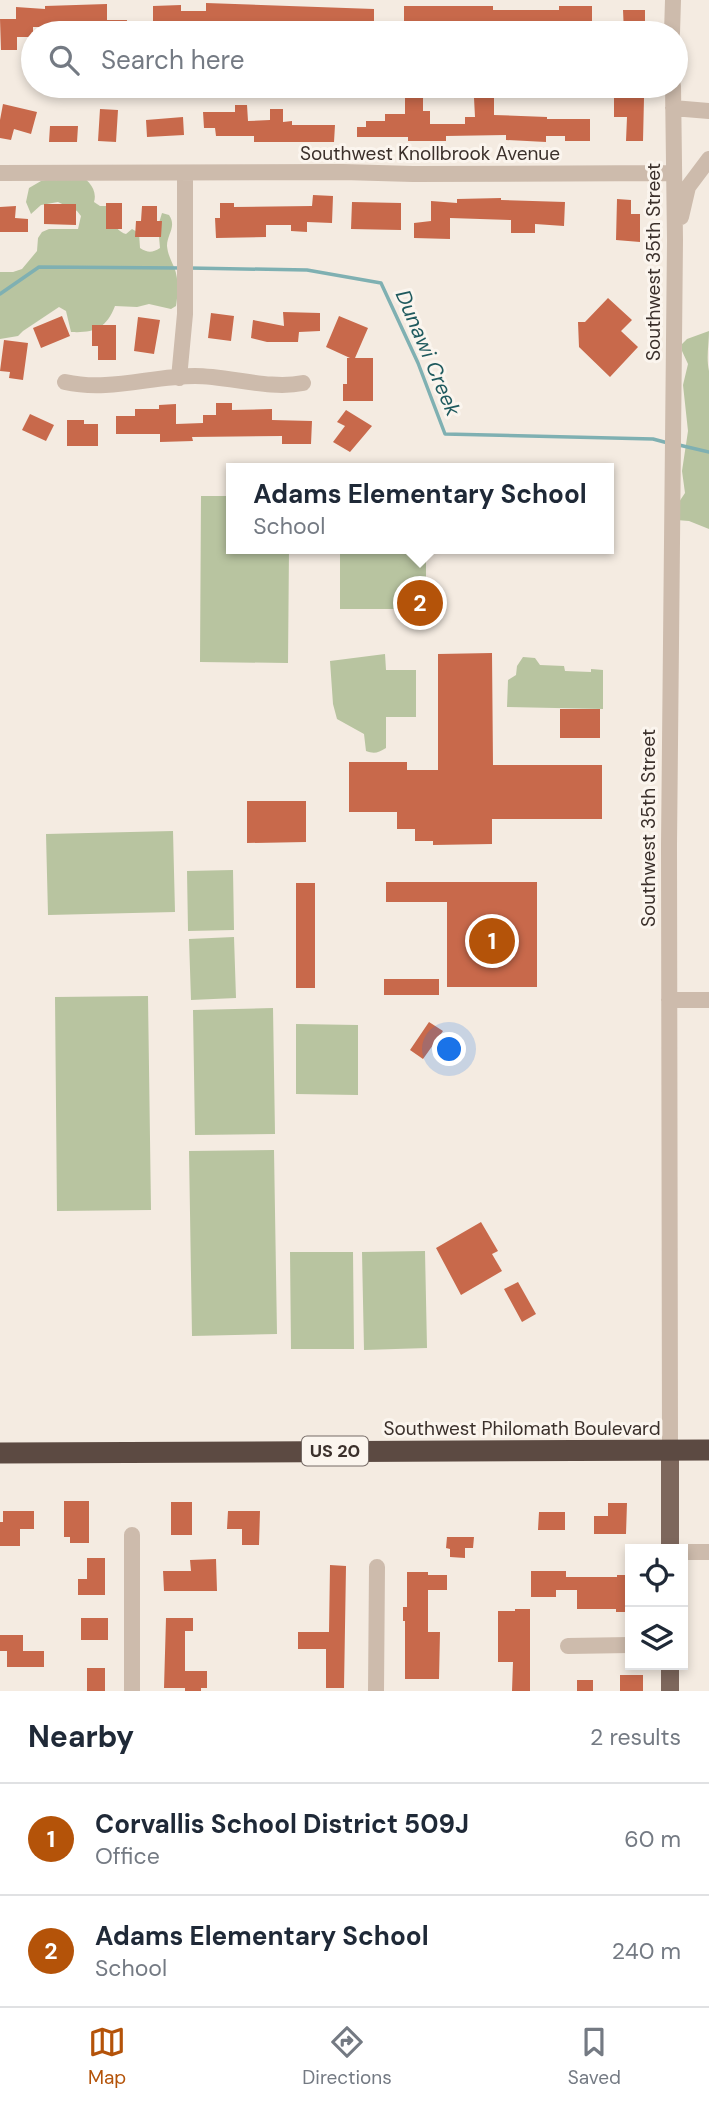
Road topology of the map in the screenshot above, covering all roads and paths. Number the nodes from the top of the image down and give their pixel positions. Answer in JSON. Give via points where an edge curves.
{"nodes":[{"id":1,"x":673,"y":0,"type":"edge"},
{"id":2,"x":672,"y":21,"type":"edge"},
{"id":3,"x":673,"y":98,"type":"edge"},
{"id":4,"x":673,"y":107,"type":"junction"},
{"id":5,"x":709,"y":111,"type":"edge"},
{"id":6,"x":709,"y":159,"type":"edge"},
{"id":7,"x":0,"y":173,"type":"edge"},
{"id":8,"x":185,"y":173,"type":"junction"},
{"id":9,"x":674,"y":173,"type":"junction"},
{"id":10,"x":675,"y":240,"type":"junction"},
{"id":11,"x":179,"y":378,"type":"junction"},
{"id":12,"x":65,"y":382,"type":"dead end"},
{"id":13,"x":303,"y":383,"type":"dead end"},
{"id":14,"x":669,"y":1000,"type":"junction"},
{"id":15,"x":709,"y":1000,"type":"edge"},
{"id":16,"x":670,"y":1450,"type":"junction"},
{"id":17,"x":709,"y":1450,"type":"edge"},
{"id":18,"x":0,"y":1452,"type":"edge"},
{"id":19,"x":132,"y":1535,"type":"dead end"},
{"id":20,"x":670,"y":1544,"type":"edge"},
{"id":21,"x":688,"y":1552,"type":"edge"},
{"id":22,"x":709,"y":1552,"type":"edge"},
{"id":23,"x":377,"y":1567,"type":"dead end"},
{"id":24,"x":625,"y":1645,"type":"edge"},
{"id":25,"x":568,"y":1646,"type":"dead end"},
{"id":26,"x":670,"y":1670,"type":"edge"},
{"id":27,"x":132,"y":1691,"type":"edge"},
{"id":28,"x":376,"y":1691,"type":"edge"},
{"id":29,"x":670,"y":1691,"type":"edge"}],
"edges":[{"from":1,"to":2,"type":"street"},
{"from":3,"to":4,"type":"street","name":"Southwest 35th Street"},
{"from":4,"to":5,"type":"street"},
{"from":4,"to":9,"type":"street","name":"Southwest 35th Street"},
{"from":6,"to":10,"type":"street","via":[[688,187]]},
{"from":7,"to":8,"type":"street","name":"Southwest Knollbrook Avenue"},
{"from":8,"to":9,"type":"street","name":"Southwest Knollbrook Avenue"},
{"from":8,"to":11,"type":"street","via":[[185,314]]},
{"from":9,"to":10,"type":"street","name":"Southwest 35th Street"},
{"from":10,"to":14,"type":"street","name":"Southwest 35th Street"},
{"from":11,"to":12,"type":"street","via":[[98,386]]},
{"from":11,"to":13,"type":"street"},
{"from":14,"to":15,"type":"street"},
{"from":14,"to":16,"type":"street","name":"Southwest 35th Street"},
{"from":16,"to":17,"type":"highway","name":"Southwest Philomath Boulevard","number":"US 20"},
{"from":16,"to":18,"type":"highway","name":"Southwest Philomath Boulevard","number":"US 20"},
{"from":16,"to":20,"type":"main road","name":"Southwest 35th Street"},
{"from":19,"to":27,"type":"street"},
{"from":21,"to":22,"type":"street"},
{"from":23,"to":28,"type":"street"},
{"from":24,"to":25,"type":"street"},
{"from":26,"to":29,"type":"main road"}]}
